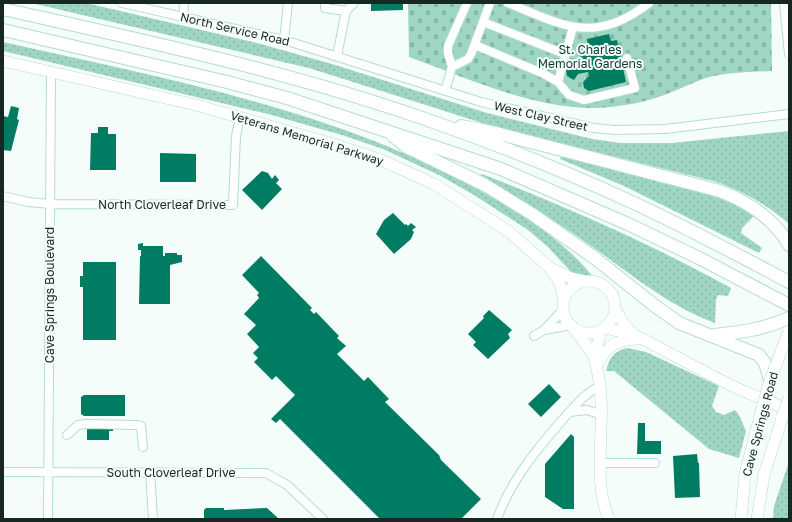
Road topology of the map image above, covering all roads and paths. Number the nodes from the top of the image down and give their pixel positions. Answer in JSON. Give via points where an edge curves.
{"nodes":[{"id":1,"x":122,"y":3,"type":"edge"},
{"id":2,"x":184,"y":3,"type":"edge"},
{"id":3,"x":288,"y":3,"type":"edge"},
{"id":4,"x":325,"y":3,"type":"edge"},
{"id":5,"x":354,"y":3,"type":"edge"},
{"id":6,"x":467,"y":3,"type":"edge"},
{"id":7,"x":490,"y":3,"type":"edge"},
{"id":8,"x":508,"y":3,"type":"edge"},
{"id":9,"x":649,"y":3,"type":"edge"},
{"id":10,"x":784,"y":3,"type":"edge"},
{"id":11,"x":132,"y":4,"type":"edge"},
{"id":12,"x":3,"y":9,"type":"edge"},
{"id":13,"x":346,"y":11,"type":"junction"},
{"id":14,"x":183,"y":17,"type":"junction"},
{"id":15,"x":483,"y":22,"type":"junction"},
{"id":16,"x":573,"y":28,"type":"junction"},
{"id":17,"x":3,"y":30,"type":"edge"},
{"id":18,"x":284,"y":40,"type":"junction"},
{"id":19,"x":300,"y":45,"type":"joint"},
{"id":20,"x":475,"y":45,"type":"junction"},
{"id":21,"x":565,"y":54,"type":"junction"},
{"id":22,"x":789,"y":54,"type":"edge"},
{"id":23,"x":337,"y":56,"type":"junction"},
{"id":24,"x":627,"y":58,"type":"dead end"},
{"id":25,"x":3,"y":60,"type":"edge"},
{"id":26,"x":452,"y":67,"type":"junction"},
{"id":27,"x":51,"y":72,"type":"junction"},
{"id":28,"x":558,"y":82,"type":"junction"},
{"id":29,"x":445,"y":91,"type":"junction"},
{"id":30,"x":789,"y":114,"type":"edge"},
{"id":31,"x":240,"y":117,"type":"junction"},
{"id":32,"x":425,"y":119,"type":"junction"},
{"id":33,"x":386,"y":131,"type":"junction"},
{"id":34,"x":3,"y":196,"type":"edge"},
{"id":35,"x":50,"y":204,"type":"junction"},
{"id":36,"x":774,"y":226,"type":"junction"},
{"id":37,"x":789,"y":232,"type":"edge"},
{"id":38,"x":789,"y":245,"type":"edge"},
{"id":39,"x":549,"y":267,"type":"junction"},
{"id":40,"x":585,"y":281,"type":"junction"},
{"id":41,"x":789,"y":282,"type":"edge"},
{"id":42,"x":564,"y":304,"type":"junction"},
{"id":43,"x":789,"y":305,"type":"edge"},
{"id":44,"x":615,"y":309,"type":"junction"},
{"id":45,"x":789,"y":318,"type":"edge"},
{"id":46,"x":572,"y":326,"type":"junction"},
{"id":47,"x":603,"y":329,"type":"junction"},
{"id":48,"x":544,"y":330,"type":"junction"},
{"id":49,"x":789,"y":331,"type":"edge"},
{"id":50,"x":712,"y":335,"type":"junction"},
{"id":51,"x":534,"y":336,"type":"dead end"},
{"id":52,"x":638,"y":337,"type":"junction"},
{"id":53,"x":595,"y":362,"type":"junction"},
{"id":54,"x":770,"y":380,"type":"junction"},
{"id":55,"x":600,"y":386,"type":"junction"},
{"id":56,"x":789,"y":398,"type":"edge"},
{"id":57,"x":570,"y":412,"type":"junction"},
{"id":58,"x":785,"y":414,"type":"edge"},
{"id":59,"x":602,"y":416,"type":"junction"},
{"id":60,"x":67,"y":435,"type":"dead end"},
{"id":61,"x":142,"y":447,"type":"dead end"},
{"id":62,"x":601,"y":463,"type":"junction"},
{"id":63,"x":655,"y":463,"type":"dead end"},
{"id":64,"x":3,"y":472,"type":"edge"},
{"id":65,"x":48,"y":472,"type":"junction"},
{"id":66,"x":150,"y":472,"type":"junction"},
{"id":67,"x":48,"y":519,"type":"edge"},
{"id":68,"x":153,"y":519,"type":"edge"},
{"id":69,"x":323,"y":519,"type":"edge"},
{"id":70,"x":497,"y":519,"type":"edge"},
{"id":71,"x":609,"y":519,"type":"edge"},
{"id":72,"x":741,"y":519,"type":"edge"},
{"id":73,"x":757,"y":519,"type":"edge"}],
"edges":[{"from":1,"to":11,"type":"street","name":"North Service Road"},
{"from":2,"to":14,"type":"street"},
{"from":3,"to":18,"type":"street"},
{"from":4,"to":13,"type":"street","via":[[325,8]]},
{"from":5,"to":13,"type":"street"},
{"from":6,"to":26,"type":"street","via":[[448,46]]},
{"from":7,"to":15,"type":"street"},
{"from":8,"to":16,"type":"street"},
{"from":9,"to":16,"type":"street","via":[[616,23],[591,29]]},
{"from":10,"to":22,"type":"street"},
{"from":11,"to":14,"type":"street","name":"North Service Road"},
{"from":12,"to":32,"type":"highway","via":[[260,69]]},
{"from":13,"to":23,"type":"street"},
{"from":14,"to":18,"type":"street","name":"North Service Road"},
{"from":15,"to":20,"type":"street"},
{"from":15,"to":21,"type":"street"},
{"from":16,"to":21,"type":"street"},
{"from":17,"to":33,"type":"highway","via":[[227,82],[287,98]]},
{"from":18,"to":19,"type":"street","name":"North Service Road"},
{"from":19,"to":23,"type":"street","name":"West Clay Street"},
{"from":20,"to":26,"type":"street","via":[[468,59]]},
{"from":20,"to":28,"type":"street"},
{"from":21,"to":28,"type":"street"},
{"from":23,"to":29,"type":"street","name":"West Clay Street"},
{"from":24,"to":28,"type":"street","via":[[635,88],[584,100],[569,95]]},
{"from":25,"to":27,"type":"main road","name":"Veterans Memorial Parkway"},
{"from":26,"to":29,"type":"street"},
{"from":27,"to":31,"type":"main road","name":"Veterans Memorial Parkway"},
{"from":27,"to":35,"type":"street","name":"Cave Springs Boulevard"},
{"from":29,"to":30,"type":"street","name":"West Clay Street","via":[[538,117],[615,130],[666,129]]},
{"from":31,"to":35,"type":"street","name":"North Cloverleaf Drive","via":[[236,136],[232,205]]},
{"from":31,"to":39,"type":"main road","name":"Veterans Memorial Parkway","via":[[358,152],[434,184],[508,231]]},
{"from":32,"to":36,"type":"highway","via":[[496,133],[720,191],[754,208]]},
{"from":32,"to":41,"type":"highway","via":[[584,181],[658,215]]},
{"from":33,"to":43,"type":"highway","via":[[501,169],[569,198],[699,258]]},
{"from":33,"to":50,"type":"highway","via":[[407,147],[484,185],[532,214],[679,323]]},
{"from":34,"to":35,"type":"street","name":"North Cloverleaf Drive"},
{"from":35,"to":65,"type":"street","name":"Cave Springs Boulevard"},
{"from":36,"to":37,"type":"highway"},
{"from":36,"to":38,"type":"highway"},
{"from":39,"to":40,"type":"main road","via":[[571,278]]},
{"from":39,"to":42,"type":"main road","name":"Veterans Memorial Parkway","via":[[559,281]]},
{"from":40,"to":42,"type":"main road","via":[[570,289]]},
{"from":40,"to":44,"type":"main road","via":[[594,281],[609,290],[614,297]]},
{"from":42,"to":46,"type":"main road","via":[[567,321]]},
{"from":42,"to":48,"type":"street"},
{"from":44,"to":47,"type":"main road","via":[[611,322]]},
{"from":44,"to":52,"type":"main road","via":[[624,324]]},
{"from":45,"to":50,"type":"highway","via":[[750,331]]},
{"from":46,"to":47,"type":"main road","via":[[580,332],[589,333]]},
{"from":46,"to":48,"type":"street"},
{"from":46,"to":53,"type":"main road"},
{"from":47,"to":52,"type":"main road"},
{"from":47,"to":53,"type":"main road"},
{"from":48,"to":51,"type":"street"},
{"from":49,"to":54,"type":"main road","name":"Cave Springs Road","bridge":true},
{"from":50,"to":54,"type":"highway","via":[[759,355],[765,363]]},
{"from":52,"to":53,"type":"main road","via":[[614,343]]},
{"from":52,"to":58,"type":"main road"},
{"from":53,"to":55,"type":"main road"},
{"from":54,"to":72,"type":"main road","name":"Cave Springs Road","bridge":true,"via":[[745,474]]},
{"from":55,"to":57,"type":"street","via":[[578,400]]},
{"from":55,"to":59,"type":"main road"},
{"from":56,"to":58,"type":"main road","name":"Cave Springs Road","bridge":true},
{"from":57,"to":59,"type":"street","via":[[587,410]]},
{"from":57,"to":70,"type":"street","via":[[523,468],[508,492]]},
{"from":58,"to":73,"type":"main road","name":"Cave Springs Road","via":[[764,476]]},
{"from":59,"to":62,"type":"main road"},
{"from":60,"to":61,"type":"street","via":[[78,426],[86,424],[137,425],[141,426]]},
{"from":62,"to":63,"type":"street"},
{"from":62,"to":71,"type":"main road","via":[[604,504]]},
{"from":64,"to":65,"type":"street","name":"South Cloverleaf Drive"},
{"from":65,"to":66,"type":"street","name":"South Cloverleaf Drive"},
{"from":65,"to":67,"type":"street","name":"Cave Springs Boulevard"},
{"from":66,"to":68,"type":"street"},
{"from":66,"to":69,"type":"street","name":"South Cloverleaf Drive","via":[[266,474],[287,484]]}]}
